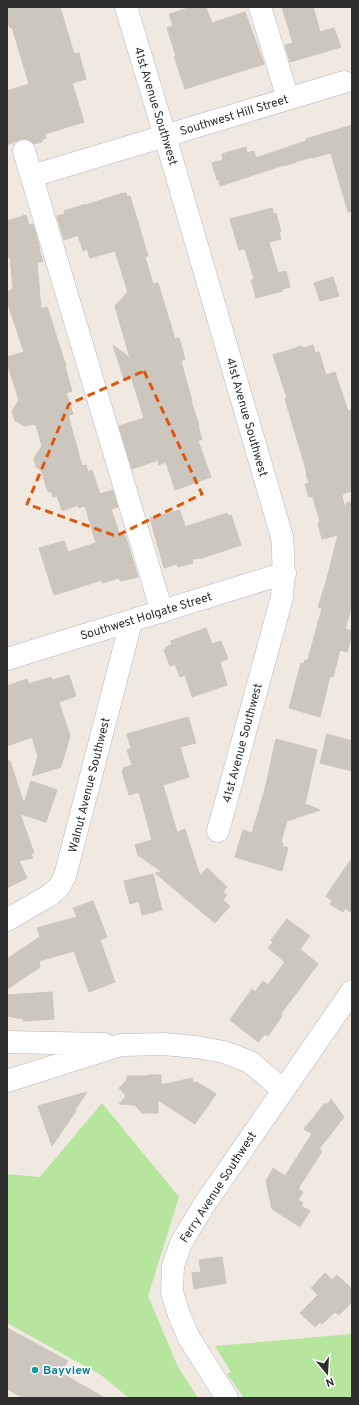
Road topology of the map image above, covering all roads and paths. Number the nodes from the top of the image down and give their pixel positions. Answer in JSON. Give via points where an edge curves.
{"nodes":[{"id":1,"x":126,"y":7,"type":"edge"},
{"id":2,"x":260,"y":7,"type":"edge"},
{"id":3,"x":344,"y":82,"type":"dead end"},
{"id":4,"x":288,"y":99,"type":"junction"},
{"id":5,"x":165,"y":136,"type":"junction"},
{"id":6,"x":24,"y":152,"type":"dead end"},
{"id":7,"x":32,"y":176,"type":"junction"},
{"id":8,"x":285,"y":573,"type":"junction"},
{"id":9,"x":162,"y":612,"type":"junction"},
{"id":10,"x":131,"y":622,"type":"junction"},
{"id":11,"x":7,"y":659,"type":"edge"},
{"id":12,"x":218,"y":831,"type":"dead end"},
{"id":13,"x":7,"y":920,"type":"edge"},
{"id":14,"x":352,"y":991,"type":"edge"},
{"id":15,"x":7,"y":1042,"type":"edge"},
{"id":16,"x":121,"y":1045,"type":"junction"},
{"id":17,"x":7,"y":1080,"type":"edge"},
{"id":18,"x":283,"y":1090,"type":"junction"},
{"id":19,"x":227,"y":1398,"type":"edge"}],
"edges":[{"from":1,"to":5,"type":"street","name":"41st Avenue Southwest"},
{"from":2,"to":4,"type":"street"},
{"from":3,"to":4,"type":"street","name":"Southwest Hill Street"},
{"from":4,"to":5,"type":"street","name":"Southwest Hill Street"},
{"from":5,"to":7,"type":"street","name":"Southwest Hill Street"},
{"from":5,"to":8,"type":"street","name":"41st Avenue Southwest","via":[[282,537]]},
{"from":6,"to":7,"type":"street"},
{"from":7,"to":9,"type":"street"},
{"from":8,"to":9,"type":"street","name":"Southwest Holgate Street"},
{"from":8,"to":12,"type":"street","name":"41st Avenue Southwest","via":[[282,597]]},
{"from":9,"to":10,"type":"street","name":"Southwest Holgate Street"},
{"from":10,"to":11,"type":"street","name":"Southwest Holgate Street"},
{"from":10,"to":13,"type":"street","name":"Walnut Avenue Southwest","via":[[65,876],[50,895]]},
{"from":14,"to":18,"type":"street","name":"Ferry Avenue Southwest"},
{"from":15,"to":16,"type":"street"},
{"from":16,"to":17,"type":"street"},
{"from":16,"to":18,"type":"street","via":[[164,1044],[224,1052],[250,1062]]},
{"from":18,"to":19,"type":"street","name":"Ferry Avenue Southwest","via":[[204,1204],[181,1244],[173,1266],[172,1292],[178,1314],[189,1338]]}]}
